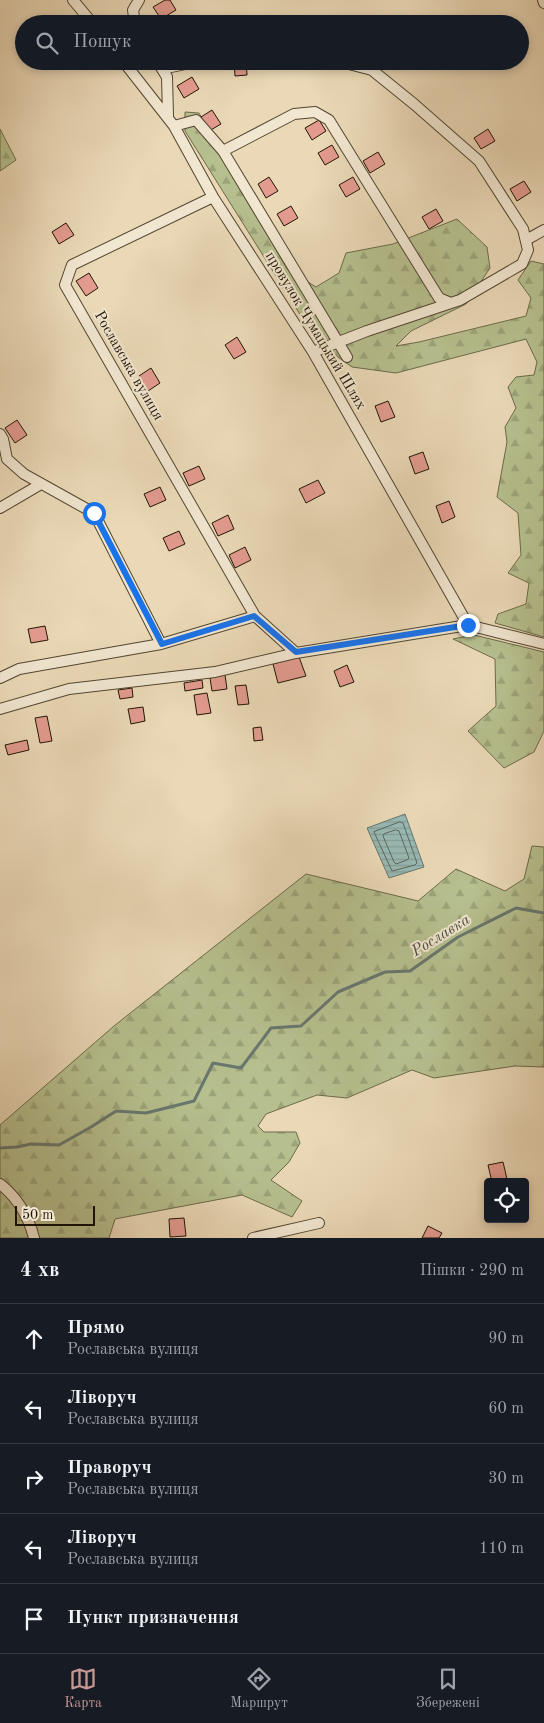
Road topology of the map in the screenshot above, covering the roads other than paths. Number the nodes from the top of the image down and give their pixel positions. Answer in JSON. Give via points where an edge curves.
{"nodes":[{"id":1,"x":73,"y":0,"type":"edge"},
{"id":2,"x":139,"y":0,"type":"edge"},
{"id":3,"x":543,"y":0,"type":"edge"},
{"id":4,"x":544,"y":4,"type":"edge"},
{"id":5,"x":85,"y":15,"type":"edge"},
{"id":6,"x":134,"y":15,"type":"edge"},
{"id":7,"x":130,"y":70,"type":"edge"},
{"id":8,"x":163,"y":70,"type":"edge"},
{"id":9,"x":372,"y":70,"type":"edge"},
{"id":10,"x":168,"y":116,"type":"junction"},
{"id":11,"x":174,"y":126,"type":"junction"},
{"id":12,"x":223,"y":151,"type":"junction"},
{"id":13,"x":213,"y":197,"type":"junction"},
{"id":14,"x":544,"y":230,"type":"edge"},
{"id":15,"x":526,"y":240,"type":"junction"},
{"id":16,"x":451,"y":303,"type":"junction"},
{"id":17,"x":338,"y":341,"type":"junction"},
{"id":18,"x":313,"y":352,"type":"junction"},
{"id":19,"x":347,"y":357,"type":"dead end"},
{"id":20,"x":0,"y":434,"type":"edge"},
{"id":21,"x":42,"y":484,"type":"junction"},
{"id":22,"x":0,"y":508,"type":"edge"},
{"id":23,"x":254,"y":616,"type":"junction"},
{"id":24,"x":468,"y":625,"type":"junction"},
{"id":25,"x":162,"y":644,"type":"junction"},
{"id":26,"x":544,"y":644,"type":"edge"},
{"id":27,"x":296,"y":652,"type":"junction"},
{"id":28,"x":0,"y":678,"type":"edge"},
{"id":29,"x":0,"y":709,"type":"edge"},
{"id":30,"x":0,"y":1184,"type":"edge"},
{"id":31,"x":319,"y":1223,"type":"dead end"},
{"id":32,"x":34,"y":1238,"type":"edge"},
{"id":33,"x":253,"y":1238,"type":"edge"}],
"edges":[{"from":1,"to":5,"type":"street"},
{"from":2,"to":6,"type":"street"},
{"from":3,"to":4,"type":"street"},
{"from":7,"to":10,"type":"street","name":"провулок Чумацький Шлях"},
{"from":8,"to":10,"type":"street","via":[[167,78]]},
{"from":9,"to":15,"type":"street","via":[[479,161],[523,229]]},
{"from":10,"to":11,"type":"street","name":"провулок Чумацький Шлях"},
{"from":11,"to":12,"type":"street","via":[[196,120]]},
{"from":11,"to":13,"type":"street","name":"провулок Чумацький Шлях"},
{"from":12,"to":16,"type":"street","via":[[294,114],[315,112],[329,120],[439,298]]},
{"from":12,"to":17,"type":"street"},
{"from":13,"to":18,"type":"street","name":"провулок Чумацький Шлях"},
{"from":13,"to":23,"type":"street","name":"Рославська вулиця","via":[[72,265],[65,285]]},
{"from":14,"to":15,"type":"street"},
{"from":15,"to":16,"type":"street","via":[[528,250],[522,264]]},
{"from":16,"to":17,"type":"street"},
{"from":17,"to":18,"type":"street"},
{"from":17,"to":19,"type":"street"},
{"from":18,"to":24,"type":"street","name":"провулок Чумацький Шлях"},
{"from":20,"to":21,"type":"street","via":[[7,459]]},
{"from":21,"to":22,"type":"street"},
{"from":21,"to":25,"type":"street","via":[[94,513]]},
{"from":23,"to":25,"type":"street"},
{"from":23,"to":27,"type":"street","name":"Рославська вулиця"},
{"from":24,"to":26,"type":"street"},
{"from":24,"to":27,"type":"street"},
{"from":25,"to":28,"type":"street","via":[[20,668]]},
{"from":27,"to":29,"type":"street","via":[[215,672],[69,689]]},
{"from":30,"to":32,"type":"street","via":[[10,1192],[30,1222]]},
{"from":31,"to":33,"type":"street"}]}
